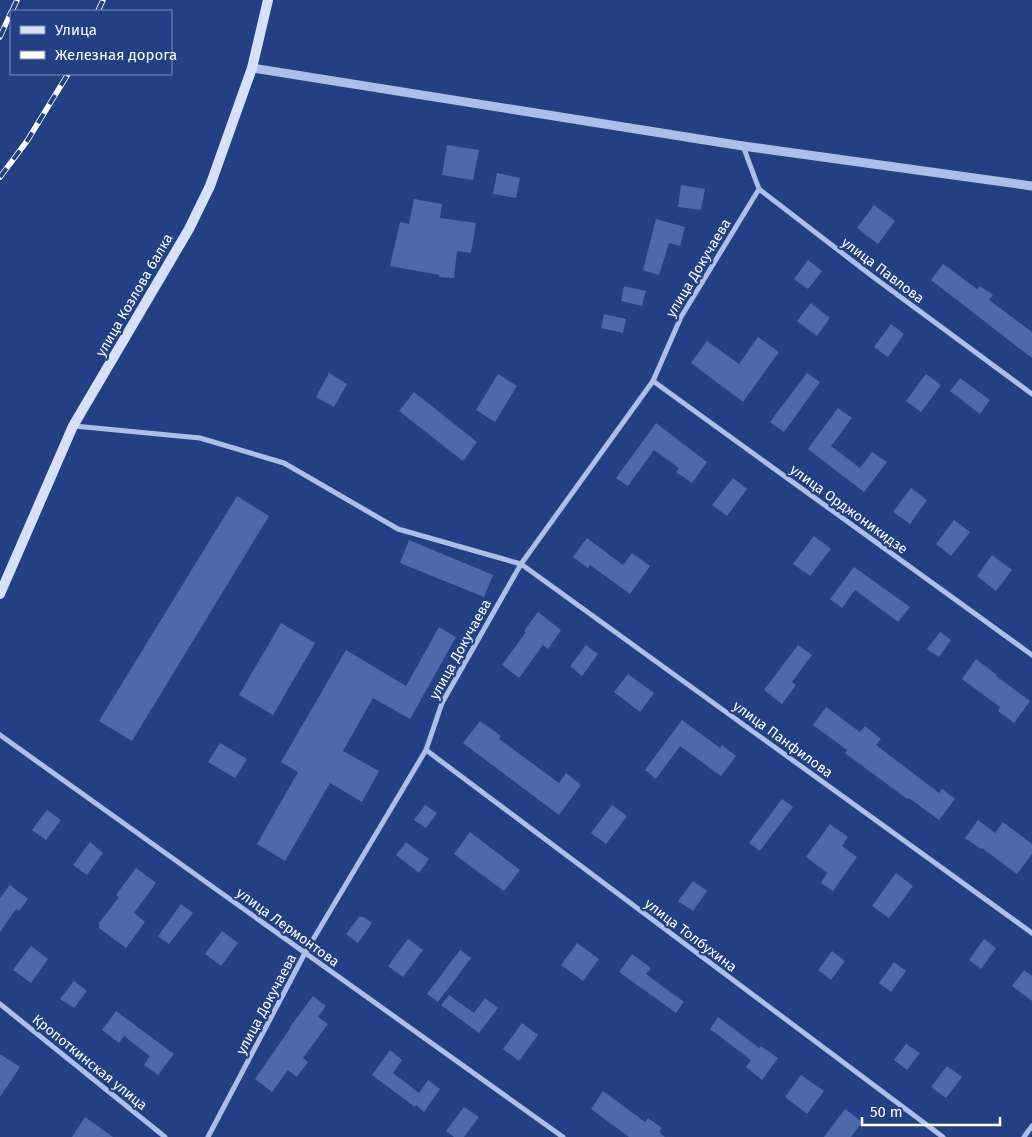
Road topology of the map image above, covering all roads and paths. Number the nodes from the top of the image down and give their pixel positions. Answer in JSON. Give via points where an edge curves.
{"nodes":[{"id":1,"x":268,"y":0,"type":"edge"},
{"id":2,"x":252,"y":68,"type":"junction"},
{"id":3,"x":743,"y":146,"type":"junction"},
{"id":4,"x":1032,"y":186,"type":"edge"},
{"id":5,"x":759,"y":189,"type":"junction"},
{"id":6,"x":654,"y":381,"type":"junction"},
{"id":7,"x":1032,"y":394,"type":"edge"},
{"id":8,"x":73,"y":426,"type":"junction"},
{"id":9,"x":521,"y":564,"type":"junction"},
{"id":10,"x":0,"y":594,"type":"edge"},
{"id":11,"x":1032,"y":655,"type":"edge"},
{"id":12,"x":0,"y":735,"type":"edge"},
{"id":13,"x":426,"y":750,"type":"junction"},
{"id":14,"x":1032,"y":933,"type":"edge"},
{"id":15,"x":306,"y":953,"type":"junction"},
{"id":16,"x":0,"y":1004,"type":"edge"},
{"id":17,"x":1032,"y":1126,"type":"edge"},
{"id":18,"x":165,"y":1137,"type":"edge"},
{"id":19,"x":208,"y":1137,"type":"edge"},
{"id":20,"x":564,"y":1137,"type":"edge"},
{"id":21,"x":943,"y":1137,"type":"edge"},
{"id":22,"x":1024,"y":1137,"type":"edge"}],
"edges":[{"from":1,"to":2,"type":"main road","name":"улица Козлова балка"},
{"from":2,"to":3,"type":"street"},
{"from":2,"to":8,"type":"main road","name":"улица Козлова балка","via":[[210,186],[189,229]]},
{"from":3,"to":4,"type":"street"},
{"from":3,"to":5,"type":"street"},
{"from":5,"to":6,"type":"street","name":"улица Докучаева","via":[[681,317]]},
{"from":5,"to":7,"type":"street","name":"улица Павлова"},
{"from":6,"to":9,"type":"street","name":"улица Докучаева"},
{"from":6,"to":11,"type":"street","name":"улица Орджоникидзе"},
{"from":8,"to":9,"type":"street","via":[[200,438],[284,463],[398,530]]},
{"from":8,"to":10,"type":"main road","name":"улица Козлова балка"},
{"from":9,"to":13,"type":"street","name":"улица Докучаева","via":[[442,703]]},
{"from":9,"to":14,"type":"street","name":"улица Панфилова"},
{"from":12,"to":15,"type":"street","name":"улица Лермонтова"},
{"from":13,"to":15,"type":"street","name":"улица Докучаева"},
{"from":13,"to":21,"type":"street","name":"улица Толбухина"},
{"from":15,"to":19,"type":"street","name":"улица Докучаева"},
{"from":15,"to":20,"type":"street","name":"улица Лермонтова"},
{"from":16,"to":18,"type":"street","name":"Кропоткинская улица"},
{"from":17,"to":22,"type":"street"}]}
